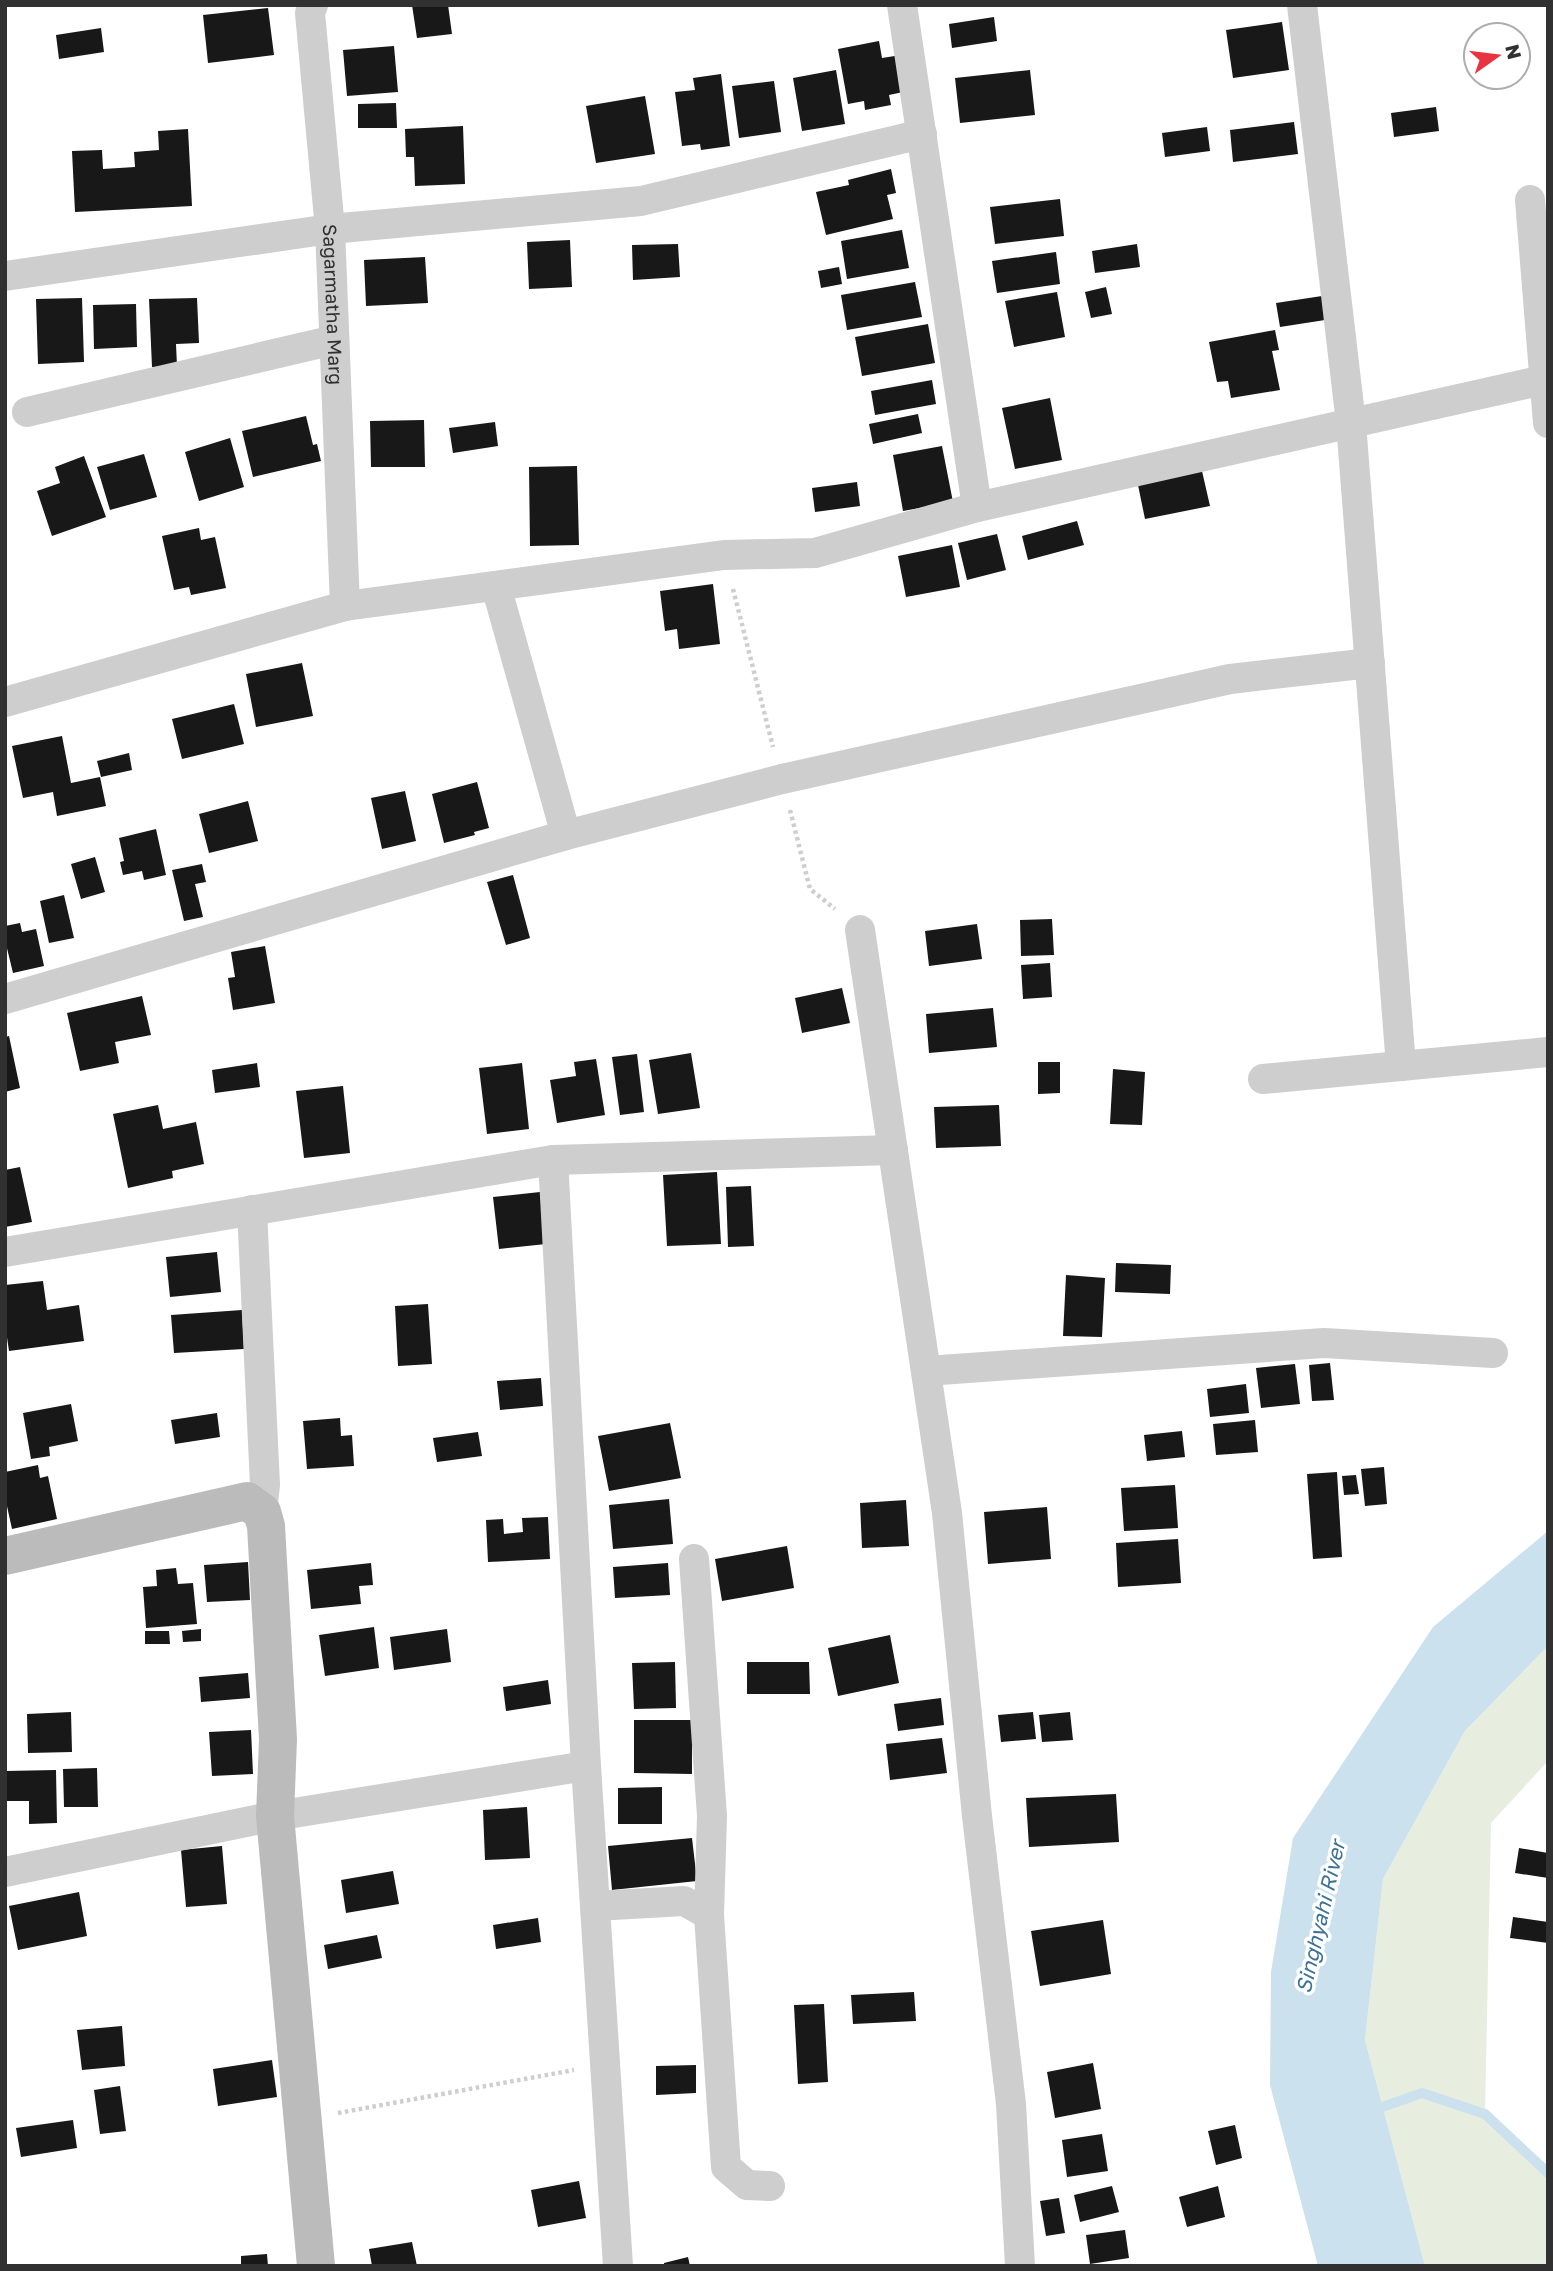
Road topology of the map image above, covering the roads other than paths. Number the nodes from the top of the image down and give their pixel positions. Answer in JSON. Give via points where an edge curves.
{"nodes":[{"id":1,"x":313,"y":5,"type":"edge"},
{"id":2,"x":902,"y":5,"type":"edge"},
{"id":3,"x":1302,"y":5,"type":"edge"},
{"id":4,"x":922,"y":134,"type":"junction"},
{"id":5,"x":1530,"y":200,"type":"dead end"},
{"id":6,"x":330,"y":229,"type":"junction"},
{"id":7,"x":5,"y":276,"type":"edge"},
{"id":8,"x":334,"y":340,"type":"junction"},
{"id":9,"x":1546,"y":379,"type":"edge"},
{"id":10,"x":27,"y":412,"type":"dead end"},
{"id":11,"x":1351,"y":423,"type":"junction"},
{"id":12,"x":1548,"y":423,"type":"edge"},
{"id":13,"x":977,"y":507,"type":"junction"},
{"id":14,"x":496,"y":586,"type":"junction"},
{"id":15,"x":345,"y":606,"type":"junction"},
{"id":16,"x":1370,"y":663,"type":"junction"},
{"id":17,"x":5,"y":702,"type":"edge"},
{"id":18,"x":566,"y":835,"type":"junction"},
{"id":19,"x":860,"y":930,"type":"dead end"},
{"id":20,"x":5,"y":999,"type":"edge"},
{"id":21,"x":1548,"y":1052,"type":"edge"},
{"id":22,"x":1401,"y":1066,"type":"junction"},
{"id":23,"x":1263,"y":1079,"type":"dead end"},
{"id":24,"x":893,"y":1150,"type":"junction"},
{"id":25,"x":553,"y":1160,"type":"junction"},
{"id":26,"x":252,"y":1210,"type":"junction"},
{"id":27,"x":5,"y":1252,"type":"edge"},
{"id":28,"x":1493,"y":1353,"type":"dead end"},
{"id":29,"x":926,"y":1371,"type":"junction"},
{"id":30,"x":262,"y":1512,"type":"junction"},
{"id":31,"x":5,"y":1556,"type":"edge"},
{"id":32,"x":694,"y":1559,"type":"dead end"},
{"id":33,"x":586,"y":1766,"type":"junction"},
{"id":34,"x":275,"y":1816,"type":"junction"},
{"id":35,"x":5,"y":1872,"type":"edge"},
{"id":36,"x":595,"y":1906,"type":"junction"},
{"id":37,"x":709,"y":1915,"type":"junction"},
{"id":38,"x":770,"y":2186,"type":"dead end"},
{"id":39,"x":316,"y":2266,"type":"edge"},
{"id":40,"x":618,"y":2266,"type":"edge"},
{"id":41,"x":1020,"y":2266,"type":"edge"}],
"edges":[{"from":1,"to":6,"type":"street","name":"Sagarmatha Marg","via":[[310,13]]},
{"from":2,"to":4,"type":"street"},
{"from":3,"to":11,"type":"street"},
{"from":4,"to":6,"type":"street","via":[[642,201]]},
{"from":4,"to":13,"type":"street"},
{"from":5,"to":9,"type":"street"},
{"from":6,"to":7,"type":"street"},
{"from":6,"to":8,"type":"street","name":"Sagarmatha Marg"},
{"from":8,"to":10,"type":"street"},
{"from":8,"to":15,"type":"street","name":"Sagarmatha Marg"},
{"from":9,"to":11,"type":"street"},
{"from":9,"to":12,"type":"street"},
{"from":11,"to":13,"type":"street"},
{"from":11,"to":16,"type":"street"},
{"from":13,"to":14,"type":"street","via":[[815,553],[724,555]]},
{"from":14,"to":15,"type":"street"},
{"from":14,"to":18,"type":"street"},
{"from":15,"to":17,"type":"street"},
{"from":16,"to":18,"type":"street","via":[[1230,680],[782,779]]},
{"from":16,"to":22,"type":"street"},
{"from":18,"to":20,"type":"street"},
{"from":19,"to":24,"type":"street"},
{"from":21,"to":22,"type":"street"},
{"from":22,"to":23,"type":"street"},
{"from":24,"to":25,"type":"street"},
{"from":24,"to":29,"type":"street"},
{"from":25,"to":26,"type":"street"},
{"from":25,"to":33,"type":"street"},
{"from":26,"to":27,"type":"street"},
{"from":26,"to":30,"type":"street","via":[[265,1485]]},
{"from":28,"to":29,"type":"street","via":[[1324,1342]]},
{"from":29,"to":41,"type":"street","via":[[947,1513],[1011,2104]]},
{"from":30,"to":31,"type":"street","via":[[247,1501]]},
{"from":30,"to":34,"type":"street","via":[[278,1740]]},
{"from":32,"to":37,"type":"street","via":[[712,1816]]},
{"from":33,"to":34,"type":"street"},
{"from":33,"to":36,"type":"street"},
{"from":34,"to":35,"type":"street"},
{"from":34,"to":39,"type":"street"},
{"from":36,"to":37,"type":"street","via":[[684,1901]]},
{"from":36,"to":40,"type":"street"},
{"from":37,"to":38,"type":"street","via":[[726,2167],[747,2185]]}]}
